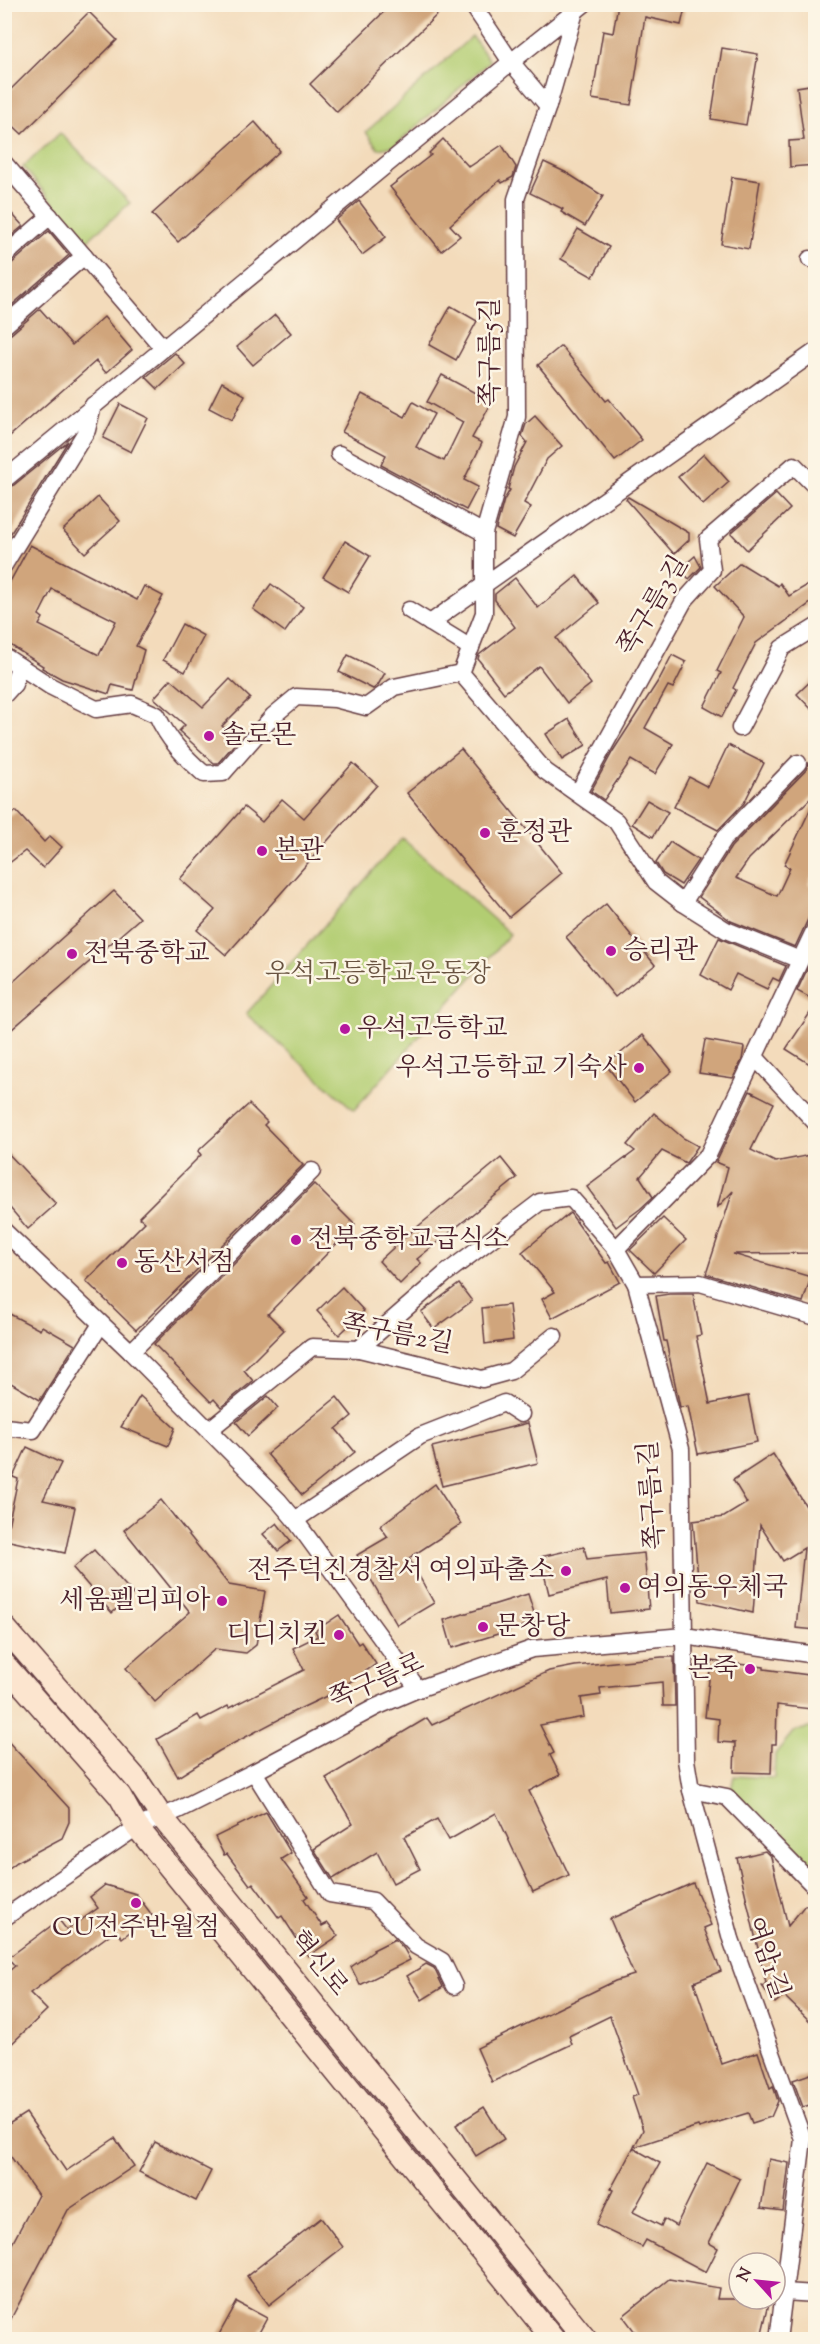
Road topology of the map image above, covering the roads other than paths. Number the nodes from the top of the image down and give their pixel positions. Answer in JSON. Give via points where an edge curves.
{"nodes":[{"id":1,"x":472,"y":4,"type":"edge"},
{"id":2,"x":579,"y":7,"type":"edge"},
{"id":3,"x":511,"y":62,"type":"junction"},
{"id":4,"x":548,"y":106,"type":"junction"},
{"id":5,"x":4,"y":163,"type":"edge"},
{"id":6,"x":50,"y":216,"type":"junction"},
{"id":7,"x":4,"y":256,"type":"edge"},
{"id":8,"x":84,"y":256,"type":"junction"},
{"id":9,"x":4,"y":326,"type":"edge"},
{"id":10,"x":163,"y":348,"type":"junction"},
{"id":11,"x":816,"y":351,"type":"edge"},
{"id":12,"x":93,"y":405,"type":"junction"},
{"id":13,"x":339,"y":454,"type":"dead end"},
{"id":14,"x":4,"y":480,"type":"edge"},
{"id":15,"x":816,"y":487,"type":"edge"},
{"id":16,"x":484,"y":533,"type":"junction"},
{"id":17,"x":4,"y":565,"type":"edge"},
{"id":18,"x":484,"y":584,"type":"junction"},
{"id":19,"x":409,"y":610,"type":"dead end"},
{"id":20,"x":430,"y":622,"type":"junction"},
{"id":21,"x":816,"y":627,"type":"edge"},
{"id":22,"x":471,"y":648,"type":"junction"},
{"id":23,"x":4,"y":656,"type":"edge"},
{"id":24,"x":19,"y":666,"type":"junction"},
{"id":25,"x":461,"y":673,"type":"junction"},
{"id":26,"x":4,"y":696,"type":"edge"},
{"id":27,"x":740,"y":728,"type":"dead end"},
{"id":28,"x":798,"y":763,"type":"dead end"},
{"id":29,"x":578,"y":793,"type":"junction"},
{"id":30,"x":683,"y":903,"type":"junction"},
{"id":31,"x":816,"y":927,"type":"edge"},
{"id":32,"x":800,"y":960,"type":"junction"},
{"id":33,"x":754,"y":1056,"type":"junction"},
{"id":34,"x":816,"y":1123,"type":"edge"},
{"id":35,"x":312,"y":1171,"type":"dead end"},
{"id":36,"x":4,"y":1231,"type":"edge"},
{"id":37,"x":616,"y":1249,"type":"junction"},
{"id":38,"x":636,"y":1284,"type":"junction"},
{"id":39,"x":816,"y":1317,"type":"edge"},
{"id":40,"x":101,"y":1324,"type":"junction"},
{"id":41,"x":554,"y":1336,"type":"dead end"},
{"id":42,"x":359,"y":1349,"type":"junction"},
{"id":43,"x":131,"y":1352,"type":"junction"},
{"id":44,"x":521,"y":1414,"type":"dead end"},
{"id":45,"x":4,"y":1427,"type":"edge"},
{"id":46,"x":208,"y":1430,"type":"junction"},
{"id":47,"x":295,"y":1520,"type":"junction"},
{"id":48,"x":4,"y":1627,"type":"edge"},
{"id":49,"x":684,"y":1636,"type":"junction"},
{"id":50,"x":816,"y":1654,"type":"edge"},
{"id":51,"x":4,"y":1664,"type":"edge"},
{"id":52,"x":418,"y":1689,"type":"junction"},
{"id":53,"x":254,"y":1772,"type":"junction"},
{"id":54,"x":691,"y":1790,"type":"junction"},
{"id":55,"x":161,"y":1815,"type":"junction"},
{"id":56,"x":137,"y":1827,"type":"junction"},
{"id":57,"x":816,"y":1888,"type":"edge"},
{"id":58,"x":4,"y":1918,"type":"edge"},
{"id":59,"x":454,"y":1986,"type":"dead end"},
{"id":60,"x":816,"y":2126,"type":"edge"},
{"id":61,"x":803,"y":2139,"type":"junction"},
{"id":62,"x":787,"y":2268,"type":"edge"},
{"id":63,"x":787,"y":2292,"type":"edge"},
{"id":64,"x":816,"y":2294,"type":"edge"},
{"id":65,"x":782,"y":2311,"type":"edge"},
{"id":66,"x":554,"y":2340,"type":"edge"},
{"id":67,"x":586,"y":2340,"type":"edge"},
{"id":68,"x":778,"y":2340,"type":"edge"}],
"edges":[{"from":1,"to":3,"type":"street"},
{"from":2,"to":3,"type":"street","name":"쪽구름5길"},
{"from":2,"to":4,"type":"street","name":"쪽구름5길"},
{"from":3,"to":4,"type":"street"},
{"from":3,"to":10,"type":"street","name":"쪽구름5길"},
{"from":4,"to":16,"type":"street","name":"쪽구름5길","via":[[516,199],[517,417]]},
{"from":5,"to":6,"type":"street"},
{"from":6,"to":7,"type":"street"},
{"from":6,"to":8,"type":"street"},
{"from":8,"to":9,"type":"street"},
{"from":8,"to":10,"type":"street"},
{"from":10,"to":12,"type":"street","name":"쪽구름5길"},
{"from":11,"to":18,"type":"street"},
{"from":12,"to":14,"type":"street","name":"쪽구름5길"},
{"from":12,"to":17,"type":"street","via":[[87,430]]},
{"from":13,"to":16,"type":"street"},
{"from":15,"to":29,"type":"street","name":"쪽구름3길","via":[[794,465],[708,538],[712,570],[684,602]]},
{"from":16,"to":18,"type":"street"},
{"from":18,"to":20,"type":"street"},
{"from":18,"to":22,"type":"street","via":[[484,613]]},
{"from":19,"to":20,"type":"street"},
{"from":20,"to":22,"type":"street"},
{"from":21,"to":27,"type":"street","via":[[782,648]]},
{"from":22,"to":25,"type":"street"},
{"from":23,"to":24,"type":"street"},
{"from":24,"to":25,"type":"street","via":[[96,709],[132,704],[157,715],[180,752],[204,774],[223,773],[273,716],[296,697],[335,699],[366,707],[394,687]]},
{"from":24,"to":26,"type":"street","via":[[14,684]]},
{"from":25,"to":29,"type":"street","via":[[544,771]]},
{"from":28,"to":30,"type":"street","via":[[723,840]]},
{"from":29,"to":30,"type":"street","via":[[616,821],[656,882]]},
{"from":30,"to":32,"type":"street","via":[[726,930]]},
{"from":31,"to":32,"type":"street"},
{"from":32,"to":33,"type":"street"},
{"from":33,"to":34,"type":"street"},
{"from":33,"to":37,"type":"street","via":[[708,1155]]},
{"from":35,"to":43,"type":"street"},
{"from":36,"to":40,"type":"street"},
{"from":37,"to":38,"type":"street","name":"쪽구름1길"},
{"from":37,"to":42,"type":"street","via":[[571,1198],[540,1202],[445,1274]]},
{"from":38,"to":39,"type":"street","via":[[700,1283]]},
{"from":38,"to":49,"type":"street","name":"쪽구름1길","via":[[681,1449]]},
{"from":40,"to":43,"type":"street"},
{"from":40,"to":45,"type":"street","via":[[33,1430]]},
{"from":41,"to":42,"type":"street","name":"쪽구름2길","via":[[511,1371],[482,1379]]},
{"from":42,"to":46,"type":"street","name":"쪽구름2길","via":[[312,1347]]},
{"from":43,"to":46,"type":"street"},
{"from":44,"to":47,"type":"street","via":[[504,1403],[420,1436]]},
{"from":46,"to":47,"type":"street"},
{"from":47,"to":52,"type":"street"},
{"from":48,"to":55,"type":"street","name":"혁신로","via":[[137,1780]]},
{"from":49,"to":50,"type":"street","name":"쪽구름로"},
{"from":49,"to":52,"type":"street","name":"쪽구름로","via":[[532,1648]]},
{"from":49,"to":54,"type":"street","name":"여암1길","via":[[686,1760]]},
{"from":51,"to":56,"type":"street","name":"혁신로","via":[[120,1796]]},
{"from":52,"to":53,"type":"street","name":"쪽구름로"},
{"from":53,"to":55,"type":"street","name":"쪽구름로"},
{"from":53,"to":59,"type":"street","via":[[330,1894],[373,1901],[416,1946],[442,1960]]},
{"from":54,"to":57,"type":"street","via":[[727,1797]]},
{"from":54,"to":61,"type":"street","name":"여암1길","via":[[731,1939]]},
{"from":55,"to":56,"type":"street","name":"쪽구름로"},
{"from":55,"to":67,"type":"street","name":"혁신로"},
{"from":56,"to":58,"type":"street","name":"쪽구름로"},
{"from":56,"to":66,"type":"street","name":"혁신로"},
{"from":60,"to":61,"type":"street"},
{"from":61,"to":62,"type":"street","name":"여암1길"},
{"from":63,"to":64,"type":"street"},
{"from":65,"to":68,"type":"street","name":"여암1길"}]}
